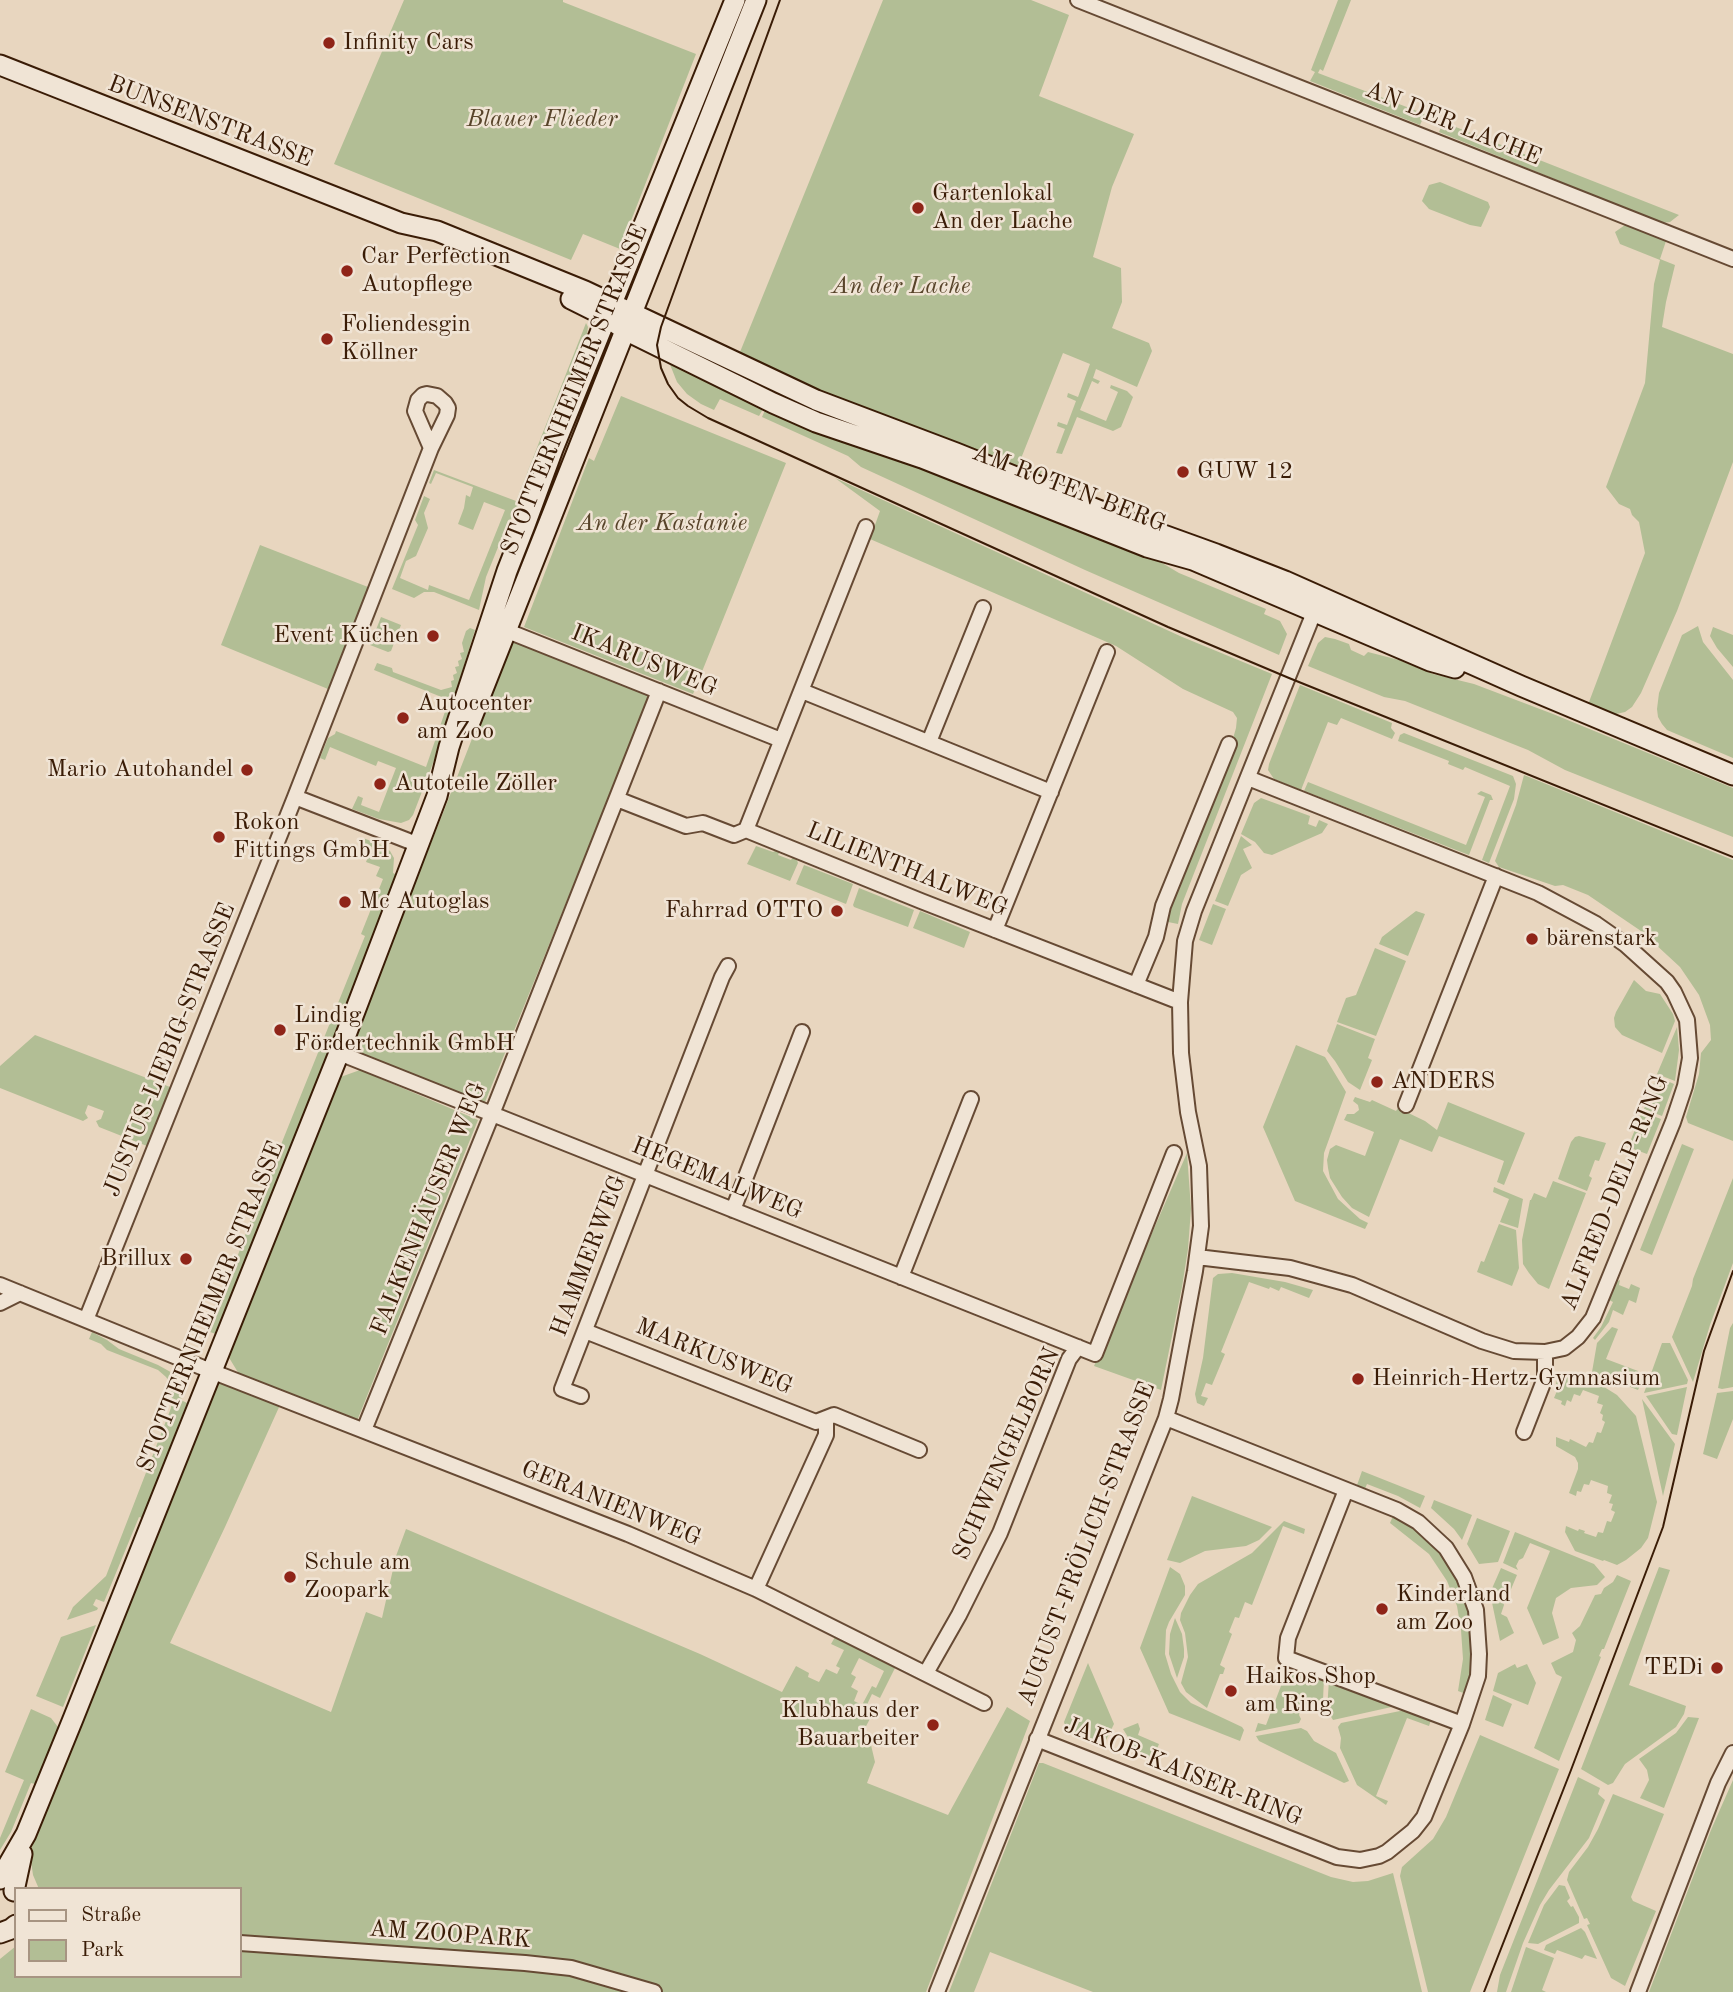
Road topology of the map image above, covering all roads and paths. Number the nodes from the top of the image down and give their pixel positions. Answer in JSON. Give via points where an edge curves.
{"nodes":[{"id":1,"x":735,"y":0,"type":"edge"},
{"id":2,"x":756,"y":0,"type":"edge"},
{"id":3,"x":1078,"y":0,"type":"edge"},
{"id":4,"x":0,"y":65,"type":"edge"},
{"id":5,"x":1733,"y":259,"type":"edge"},
{"id":6,"x":610,"y":311,"type":"junction"},
{"id":7,"x":628,"y":321,"type":"junction"},
{"id":8,"x":431,"y":448,"type":"dead end"},
{"id":9,"x":866,"y":527,"type":"dead end"},
{"id":10,"x":1317,"y":604,"type":"junction"},
{"id":11,"x":983,"y":607,"type":"dead end"},
{"id":12,"x":498,"y":628,"type":"junction"},
{"id":13,"x":1107,"y":652,"type":"dead end"},
{"id":14,"x":659,"y":691,"type":"junction"},
{"id":15,"x":802,"y":691,"type":"junction"},
{"id":16,"x":781,"y":740,"type":"junction"},
{"id":17,"x":929,"y":742,"type":"junction"},
{"id":18,"x":1229,"y":744,"type":"dead end"},
{"id":19,"x":1733,"y":775,"type":"edge"},
{"id":20,"x":1248,"y":778,"type":"junction"},
{"id":21,"x":1051,"y":792,"type":"junction"},
{"id":22,"x":295,"y":797,"type":"junction"},
{"id":23,"x":617,"y":799,"type":"junction"},
{"id":24,"x":746,"y":830,"type":"junction"},
{"id":25,"x":419,"y":845,"type":"junction"},
{"id":26,"x":1496,"y":876,"type":"junction"},
{"id":27,"x":995,"y":930,"type":"junction"},
{"id":28,"x":728,"y":966,"type":"dead end"},
{"id":29,"x":1136,"y":985,"type":"junction"},
{"id":30,"x":1180,"y":1002,"type":"junction"},
{"id":31,"x":802,"y":1032,"type":"dead end"},
{"id":32,"x":339,"y":1053,"type":"junction"},
{"id":33,"x":971,"y":1099,"type":"dead end"},
{"id":34,"x":1406,"y":1105,"type":"dead end"},
{"id":35,"x":492,"y":1114,"type":"junction"},
{"id":36,"x":1174,"y":1153,"type":"dead end"},
{"id":37,"x":645,"y":1175,"type":"junction"},
{"id":38,"x":733,"y":1210,"type":"junction"},
{"id":39,"x":1197,"y":1257,"type":"junction"},
{"id":40,"x":901,"y":1277,"type":"junction"},
{"id":41,"x":0,"y":1285,"type":"edge"},
{"id":42,"x":20,"y":1293,"type":"junction"},
{"id":43,"x":0,"y":1303,"type":"edge"},
{"id":44,"x":86,"y":1320,"type":"junction"},
{"id":45,"x":585,"y":1331,"type":"junction"},
{"id":46,"x":1078,"y":1347,"type":"junction"},
{"id":47,"x":1545,"y":1352,"type":"junction"},
{"id":48,"x":211,"y":1371,"type":"junction"},
{"id":49,"x":581,"y":1396,"type":"dead end"},
{"id":50,"x":1166,"y":1418,"type":"junction"},
{"id":51,"x":826,"y":1420,"type":"junction"},
{"id":52,"x":364,"y":1430,"type":"junction"},
{"id":53,"x":1524,"y":1432,"type":"dead end"},
{"id":54,"x":919,"y":1450,"type":"dead end"},
{"id":55,"x":1346,"y":1490,"type":"junction"},
{"id":56,"x":756,"y":1589,"type":"junction"},
{"id":57,"x":926,"y":1673,"type":"junction"},
{"id":58,"x":984,"y":1703,"type":"dead end"},
{"id":59,"x":1462,"y":1724,"type":"junction"},
{"id":60,"x":1037,"y":1738,"type":"junction"},
{"id":61,"x":1733,"y":1754,"type":"edge"},
{"id":62,"x":8,"y":1887,"type":"edge"},
{"id":63,"x":242,"y":1943,"type":"edge"},
{"id":64,"x":654,"y":1992,"type":"edge"},
{"id":65,"x":937,"y":1992,"type":"edge"},
{"id":66,"x":1638,"y":1992,"type":"edge"}],
"edges":[{"from":1,"to":6,"type":"main road","name":"STOTTERNHEIMER STRASSE"},
{"from":2,"to":7,"type":"main road","name":"STOTTERNHEIMER STRASSE"},
{"from":3,"to":5,"type":"street","name":"AN DER LACHE"},
{"from":4,"to":6,"type":"main road","name":"BUNSENSTRASSE","via":[[401,223],[438,231]]},
{"from":6,"to":7,"type":"main road","name":"AM ROTEN BERG"},
{"from":6,"to":12,"type":"main road","name":"STOTTERNHEIMER STRASSE","via":[[507,571]]},
{"from":7,"to":10,"type":"main road","name":"AM ROTEN BERG","via":[[763,398],[816,422],[935,463],[1147,547]]},
{"from":7,"to":12,"type":"main road","name":"STOTTERNHEIMER STRASSE"},
{"from":8,"to":22,"type":"street","name":"JUSTUS-LIEBIG-STRASSE"},
{"from":9,"to":15,"type":"street"},
{"from":10,"to":19,"type":"main road","name":"AM ROTEN BERG"},
{"from":10,"to":20,"type":"street","name":"AUGUST-FRÖLICH-STRASSE"},
{"from":11,"to":17,"type":"street"},
{"from":12,"to":14,"type":"street","name":"IKARUSWEG"},
{"from":12,"to":25,"type":"main road","name":"STOTTERNHEIMER STRASSE","via":[[458,751]]},
{"from":13,"to":21,"type":"street"},
{"from":14,"to":16,"type":"street","name":"IKARUSWEG"},
{"from":14,"to":23,"type":"street","name":"FALKENHÄUSER WEG"},
{"from":15,"to":16,"type":"street"},
{"from":15,"to":17,"type":"street"},
{"from":16,"to":24,"type":"street"},
{"from":17,"to":21,"type":"street"},
{"from":18,"to":29,"type":"street"},
{"from":20,"to":26,"type":"street","name":"ALFRED-DELP-RING"},
{"from":20,"to":30,"type":"street","name":"AUGUST-FRÖLICH-STRASSE","via":[[1194,911],[1185,941]]},
{"from":21,"to":27,"type":"street"},
{"from":22,"to":25,"type":"street"},
{"from":22,"to":44,"type":"street","name":"JUSTUS-LIEBIG-STRASSE"},
{"from":23,"to":24,"type":"street","name":"LILIENTHALWEG","via":[[686,826],[703,823],[734,835]]},
{"from":23,"to":35,"type":"street","name":"FALKENHÄUSER WEG"},
{"from":24,"to":27,"type":"street","name":"LILIENTHALWEG"},
{"from":25,"to":32,"type":"main road","name":"STOTTERNHEIMER STRASSE"},
{"from":26,"to":34,"type":"street"},
{"from":26,"to":47,"type":"street","name":"ALFRED-DELP-RING","via":[[1538,893],[1626,944],[1667,982],[1682,1007],[1689,1036],[1688,1074],[1673,1122],[1593,1318],[1571,1344]]},
{"from":27,"to":29,"type":"street","name":"LILIENTHALWEG"},
{"from":28,"to":37,"type":"street","name":"HAMMERWEG"},
{"from":29,"to":30,"type":"street","name":"LILIENTHALWEG"},
{"from":30,"to":39,"type":"street","name":"AUGUST-FRÖLICH-STRASSE","via":[[1181,1053],[1199,1166]]},
{"from":31,"to":38,"type":"street"},
{"from":32,"to":35,"type":"street","name":"HEGEMALWEG"},
{"from":32,"to":48,"type":"main road","name":"STOTTERNHEIMER STRASSE"},
{"from":33,"to":40,"type":"street"},
{"from":35,"to":37,"type":"street","name":"HEGEMALWEG"},
{"from":35,"to":52,"type":"street","name":"FALKENHÄUSER WEG"},
{"from":36,"to":46,"type":"street","name":"SCHWENGELBORN","via":[[1096,1354]]},
{"from":37,"to":38,"type":"street","name":"HEGEMALWEG"},
{"from":37,"to":45,"type":"street","name":"HAMMERWEG"},
{"from":38,"to":40,"type":"street","name":"HEGEMALWEG"},
{"from":39,"to":47,"type":"street","name":"ALFRED-DELP-RING","via":[[1319,1275],[1514,1351]]},
{"from":39,"to":50,"type":"street","name":"AUGUST-FRÖLICH-STRASSE"},
{"from":40,"to":46,"type":"street","name":"HEGEMALWEG"},
{"from":41,"to":42,"type":"street"},
{"from":42,"to":43,"type":"street"},
{"from":42,"to":44,"type":"street"},
{"from":44,"to":48,"type":"street"},
{"from":45,"to":49,"type":"street","name":"HAMMERWEG","via":[[562,1389]]},
{"from":45,"to":51,"type":"street","name":"MARKUSWEG","via":[[816,1422]]},
{"from":46,"to":57,"type":"street","name":"SCHWENGELBORN","via":[[1000,1533]]},
{"from":47,"to":53,"type":"street","via":[[1545,1378]]},
{"from":48,"to":52,"type":"street","name":"GERANIENWEG"},
{"from":48,"to":62,"type":"main road","name":"STOTTERNHEIMER STRASSE"},
{"from":50,"to":55,"type":"street","name":"JAKOB-KAISER-RING"},
{"from":50,"to":60,"type":"street","name":"AUGUST-FRÖLICH-STRASSE"},
{"from":51,"to":54,"type":"street","name":"MARKUSWEG","via":[[834,1415]]},
{"from":51,"to":56,"type":"street","via":[[826,1435]]},
{"from":52,"to":56,"type":"street","name":"GERANIENWEG"},
{"from":55,"to":59,"type":"street","name":"JAKOB-KAISER-RING","via":[[1418,1522],[1446,1548],[1464,1577],[1476,1610],[1479,1654],[1478,1675]]},
{"from":55,"to":59,"type":"street","via":[[1288,1639],[1286,1658]]},
{"from":56,"to":57,"type":"street","name":"GERANIENWEG"},
{"from":57,"to":58,"type":"street","name":"GERANIENWEG"},
{"from":59,"to":60,"type":"street","name":"JAKOB-KAISER-RING","via":[[1424,1818],[1387,1852],[1360,1860],[1337,1857]]},
{"from":60,"to":65,"type":"street","name":"JAKOB-KAISER-RING"},
{"from":61,"to":66,"type":"street"},
{"from":63,"to":64,"type":"street","name":"AM ZOOPARK","via":[[548,1966],[596,1974]]}]}
